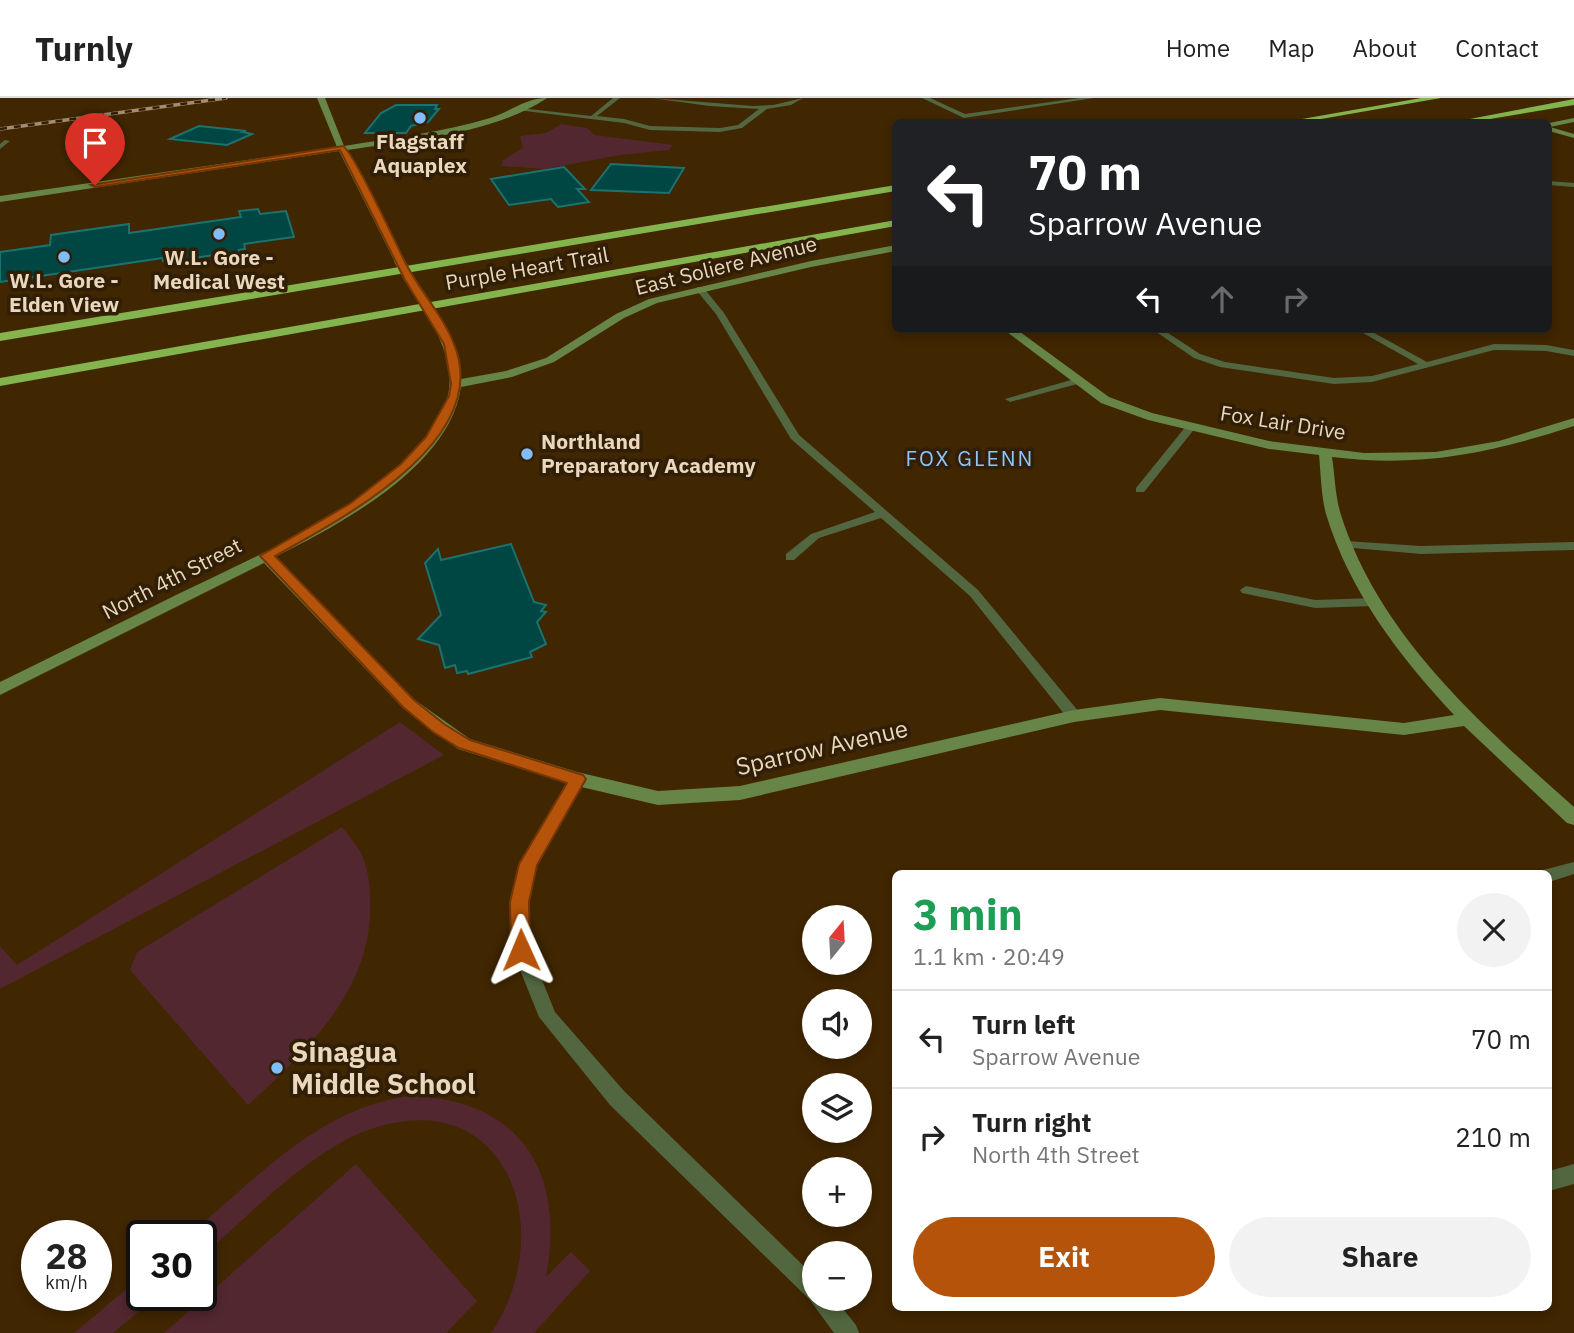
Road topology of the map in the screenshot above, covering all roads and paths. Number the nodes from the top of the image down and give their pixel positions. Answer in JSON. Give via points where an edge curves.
{"nodes":[{"id":1,"x":320,"y":98,"type":"edge"},
{"id":2,"x":543,"y":98,"type":"edge"},
{"id":3,"x":617,"y":98,"type":"edge"},
{"id":4,"x":655,"y":98,"type":"edge"},
{"id":5,"x":800,"y":98,"type":"edge"},
{"id":6,"x":925,"y":98,"type":"edge"},
{"id":7,"x":1091,"y":98,"type":"edge"},
{"id":8,"x":1437,"y":98,"type":"edge"},
{"id":9,"x":1574,"y":102,"type":"edge"},
{"id":10,"x":765,"y":107,"type":"junction"},
{"id":11,"x":520,"y":110,"type":"junction"},
{"id":12,"x":593,"y":117,"type":"junction"},
{"id":13,"x":1308,"y":119,"type":"edge"},
{"id":14,"x":1476,"y":119,"type":"edge"},
{"id":15,"x":1574,"y":120,"type":"edge"},
{"id":16,"x":1552,"y":126,"type":"edge"},
{"id":17,"x":1552,"y":128,"type":"edge"},
{"id":18,"x":1574,"y":136,"type":"edge"},
{"id":19,"x":7,"y":141,"type":"dead end"},
{"id":20,"x":0,"y":147,"type":"edge"},
{"id":21,"x":343,"y":148,"type":"junction"},
{"id":22,"x":1552,"y":183,"type":"edge"},
{"id":23,"x":1574,"y":185,"type":"edge"},
{"id":24,"x":892,"y":189,"type":"edge"},
{"id":25,"x":0,"y":199,"type":"edge"},
{"id":26,"x":892,"y":224,"type":"edge"},
{"id":27,"x":892,"y":249,"type":"edge"},
{"id":28,"x":701,"y":289,"type":"junction"},
{"id":29,"x":1014,"y":333,"type":"edge"},
{"id":30,"x":1162,"y":333,"type":"edge"},
{"id":31,"x":1367,"y":333,"type":"edge"},
{"id":32,"x":0,"y":337,"type":"edge"},
{"id":33,"x":1574,"y":353,"type":"edge"},
{"id":34,"x":1426,"y":365,"type":"junction"},
{"id":35,"x":1078,"y":381,"type":"junction"},
{"id":36,"x":0,"y":383,"type":"edge"},
{"id":37,"x":456,"y":384,"type":"junction"},
{"id":38,"x":1010,"y":399,"type":"dead end"},
{"id":39,"x":1574,"y":422,"type":"edge"},
{"id":40,"x":1191,"y":427,"type":"junction"},
{"id":41,"x":1325,"y":452,"type":"junction"},
{"id":42,"x":1140,"y":490,"type":"dead end"},
{"id":43,"x":881,"y":514,"type":"junction"},
{"id":44,"x":1346,"y":545,"type":"junction"},
{"id":45,"x":1574,"y":546,"type":"edge"},
{"id":46,"x":267,"y":556,"type":"junction"},
{"id":47,"x":790,"y":557,"type":"dead end"},
{"id":48,"x":1246,"y":590,"type":"dead end"},
{"id":49,"x":1374,"y":602,"type":"junction"},
{"id":50,"x":0,"y":689,"type":"edge"},
{"id":51,"x":1074,"y":716,"type":"junction"},
{"id":52,"x":1465,"y":720,"type":"junction"},
{"id":53,"x":577,"y":779,"type":"junction"},
{"id":54,"x":1574,"y":818,"type":"edge"},
{"id":55,"x":1574,"y":868,"type":"edge"},
{"id":56,"x":1552,"y":874,"type":"edge"},
{"id":57,"x":1574,"y":1174,"type":"edge"},
{"id":58,"x":1552,"y":1180,"type":"edge"},
{"id":59,"x":802,"y":1279,"type":"edge"},
{"id":60,"x":830,"y":1311,"type":"edge"},
{"id":61,"x":848,"y":1333,"type":"edge"}],
"edges":[{"from":1,"to":21,"type":"street","name":"North 4th Street"},
{"from":2,"to":11,"type":"street"},
{"from":3,"to":12,"type":"street"},
{"from":4,"to":10,"type":"street"},
{"from":5,"to":10,"type":"street","via":[[792,105]]},
{"from":6,"to":7,"type":"street","via":[[964,116]]},
{"from":8,"to":13,"type":"highway"},
{"from":9,"to":14,"type":"highway"},
{"from":10,"to":12,"type":"street","via":[[740,127],[720,130],[650,128]]},
{"from":11,"to":12,"type":"street"},
{"from":11,"to":21,"type":"street","via":[[464,128]]},
{"from":15,"to":16,"type":"street"},
{"from":17,"to":18,"type":"street"},
{"from":19,"to":20,"type":"street"},
{"from":21,"to":25,"type":"street"},
{"from":21,"to":37,"type":"street","name":"North 4th Street","bridge":true,"via":[[399,260],[450,344]]},
{"from":22,"to":23,"type":"street"},
{"from":24,"to":32,"type":"highway","name":"Purple Heart Trail"},
{"from":26,"to":36,"type":"highway","name":"Purple Heart Trail"},
{"from":27,"to":28,"type":"street","name":"East Soliere Avenue"},
{"from":28,"to":37,"type":"street","name":"East Soliere Avenue","via":[[636,308],[533,367]]},
{"from":28,"to":43,"type":"street","via":[[795,438]]},
{"from":29,"to":35,"type":"street","name":"Fox Lair Drive"},
{"from":30,"to":34,"type":"street","via":[[1197,356],[1223,365],[1310,378],[1355,381]]},
{"from":31,"to":34,"type":"street"},
{"from":33,"to":34,"type":"street","via":[[1494,347]]},
{"from":35,"to":38,"type":"street"},
{"from":35,"to":40,"type":"street","name":"Fox Lair Drive","via":[[1105,400]]},
{"from":37,"to":46,"type":"street","name":"North 4th Street","via":[[446,416],[405,467],[355,505]]},
{"from":39,"to":41,"type":"street","name":"Fox Lair Drive","via":[[1501,445],[1436,456],[1364,457]]},
{"from":40,"to":41,"type":"street","name":"Fox Lair Drive"},
{"from":40,"to":42,"type":"street"},
{"from":41,"to":44,"type":"street","via":[[1334,514]]},
{"from":43,"to":47,"type":"street","via":[[815,536]]},
{"from":43,"to":51,"type":"street","via":[[974,593]]},
{"from":44,"to":45,"type":"street","via":[[1421,550]]},
{"from":44,"to":49,"type":"street"},
{"from":46,"to":50,"type":"street","name":"North 4th Street"},
{"from":46,"to":53,"type":"street","name":"Sparrow Avenue","via":[[409,704],[438,728],[464,744]]},
{"from":48,"to":49,"type":"street","via":[[1315,604]]},
{"from":49,"to":52,"type":"street","via":[[1406,650]]},
{"from":51,"to":52,"type":"street","name":"Sparrow Avenue","via":[[1160,704],[1405,729]]},
{"from":51,"to":53,"type":"street","name":"Sparrow Avenue","via":[[740,793],[657,798]]},
{"from":52,"to":54,"type":"street"},
{"from":53,"to":59,"type":"street","via":[[528,864],[520,902],[521,950],[548,1017],[617,1098]]},
{"from":55,"to":56,"type":"street"},
{"from":57,"to":58,"type":"street"},
{"from":60,"to":61,"type":"street"}]}
